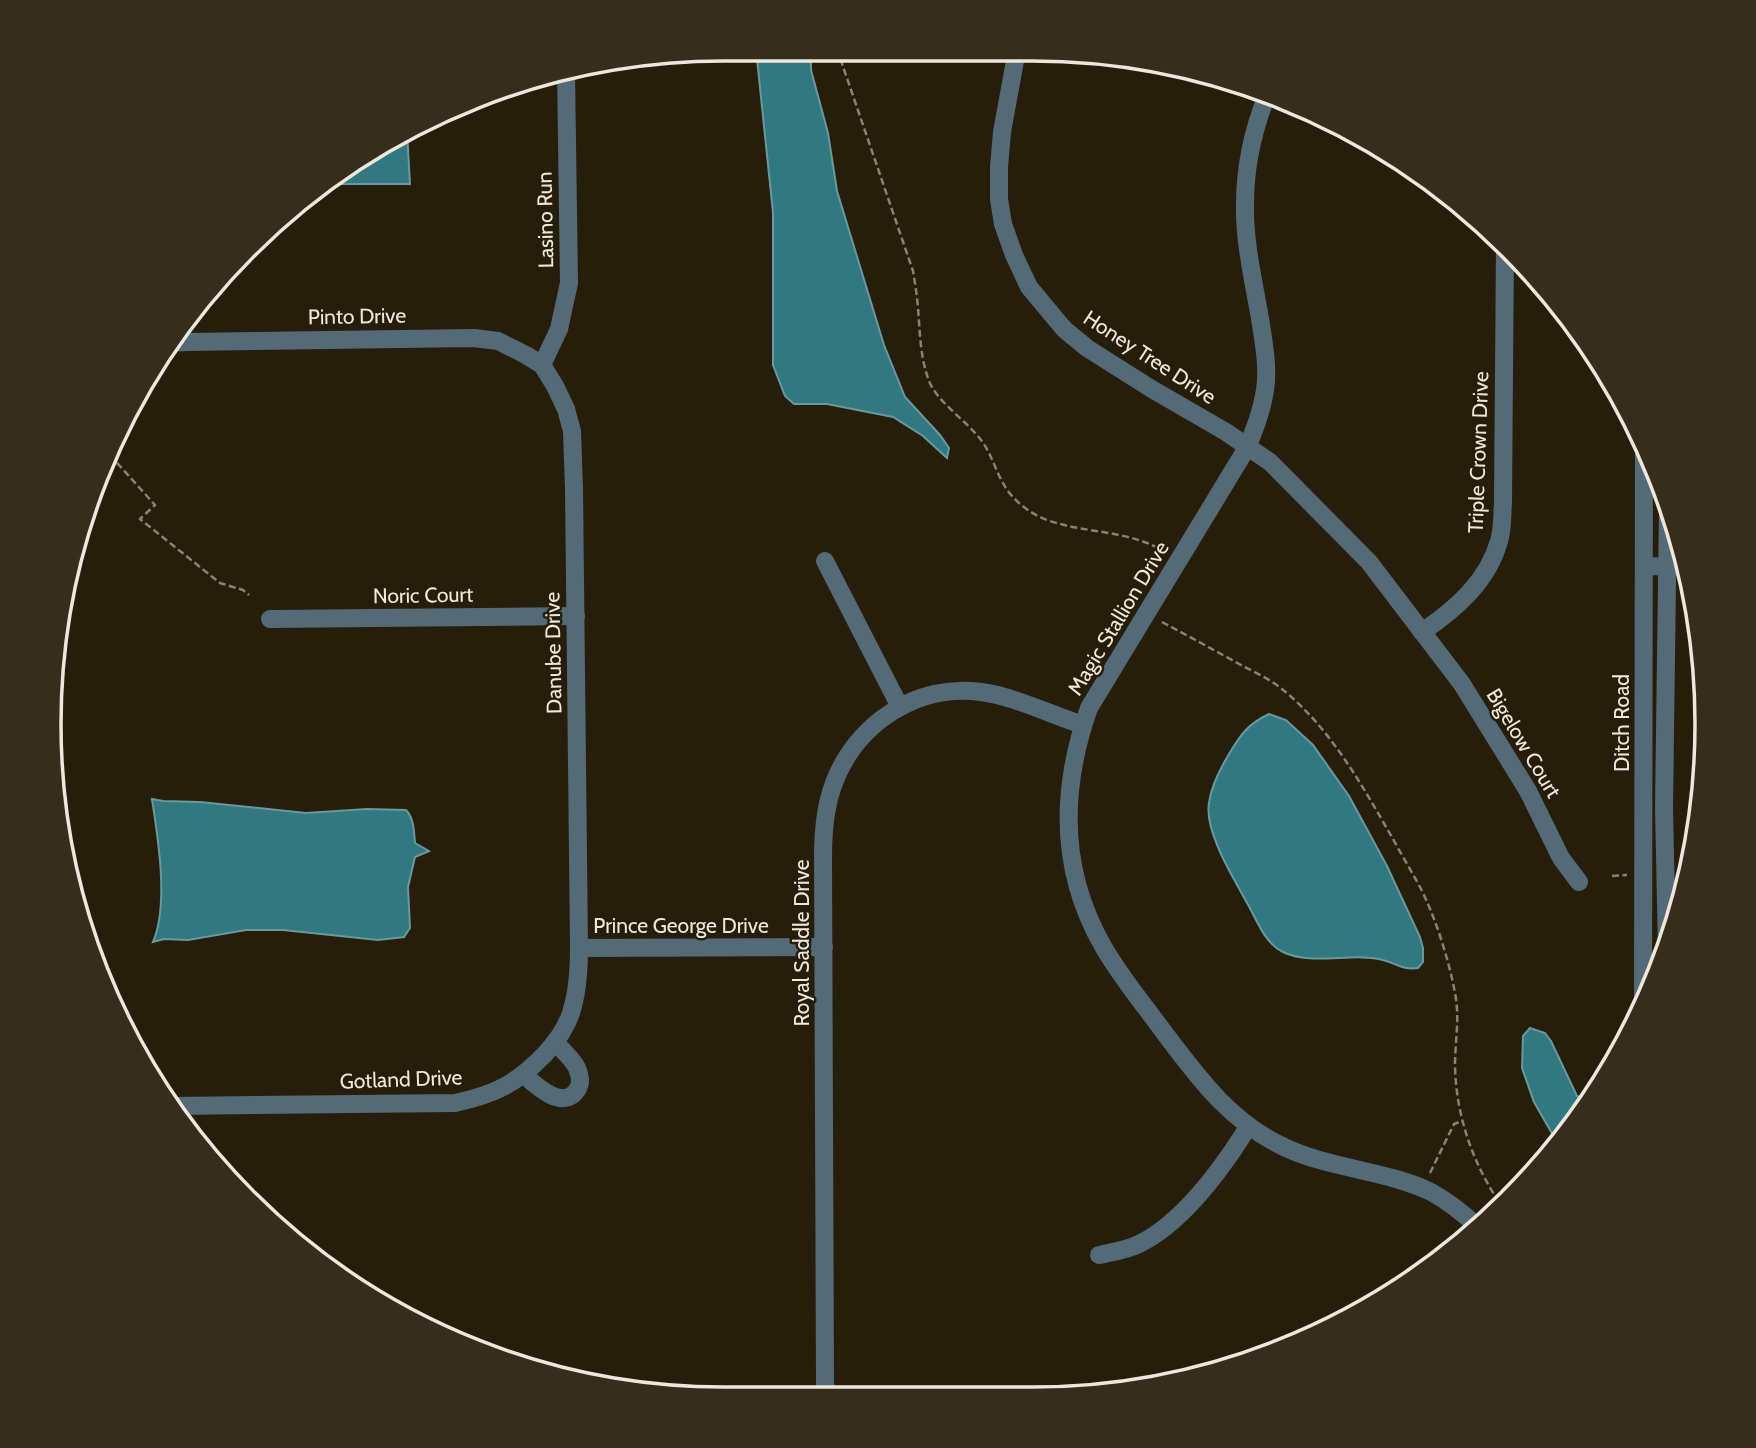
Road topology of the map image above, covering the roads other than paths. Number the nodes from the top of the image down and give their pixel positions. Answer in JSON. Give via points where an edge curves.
{"nodes":[{"id":1,"x":1015,"y":61,"type":"edge"},
{"id":2,"x":566,"y":81,"type":"edge"},
{"id":3,"x":1264,"y":103,"type":"edge"},
{"id":4,"x":1505,"y":259,"type":"edge"},
{"id":5,"x":183,"y":342,"type":"edge"},
{"id":6,"x":542,"y":365,"type":"junction"},
{"id":7,"x":1248,"y":446,"type":"junction"},
{"id":8,"x":1644,"y":470,"type":"edge"},
{"id":9,"x":1668,"y":538,"type":"edge"},
{"id":10,"x":825,"y":561,"type":"dead end"},
{"id":11,"x":1644,"y":566,"type":"junction"},
{"id":12,"x":1668,"y":568,"type":"junction"},
{"id":13,"x":1676,"y":568,"type":"edge"},
{"id":14,"x":576,"y":616,"type":"junction"},
{"id":15,"x":270,"y":619,"type":"dead end"},
{"id":16,"x":1422,"y":632,"type":"junction"},
{"id":17,"x":900,"y":708,"type":"junction"},
{"id":18,"x":1083,"y":725,"type":"junction"},
{"id":19,"x":1579,"y":882,"type":"dead end"},
{"id":20,"x":1666,"y":916,"type":"edge"},
{"id":21,"x":824,"y":947,"type":"junction"},
{"id":22,"x":579,"y":948,"type":"junction"},
{"id":23,"x":1643,"y":980,"type":"edge"},
{"id":24,"x":555,"y":1042,"type":"junction"},
{"id":25,"x":524,"y":1075,"type":"junction"},
{"id":26,"x":184,"y":1107,"type":"edge"},
{"id":27,"x":1248,"y":1127,"type":"junction"},
{"id":28,"x":1471,"y":1220,"type":"edge"},
{"id":29,"x":1099,"y":1255,"type":"dead end"},
{"id":30,"x":826,"y":1387,"type":"edge"}],
"edges":[{"from":1,"to":7,"type":"street","name":"Honey Tree Drive","via":[[1002,132],[999,199],[1003,225],[1029,287],[1064,329],[1087,348]]},
{"from":2,"to":6,"type":"street","name":"Lasino Run","via":[[569,283],[559,329]]},
{"from":3,"to":7,"type":"street","name":"Magic Stallion Drive","via":[[1247,167],[1245,205],[1266,359],[1265,389]]},
{"from":4,"to":16,"type":"street","name":"Triple Crown Drive","via":[[1500,538],[1492,564],[1478,583]]},
{"from":5,"to":6,"type":"street","name":"Pinto Drive","via":[[474,338],[498,341]]},
{"from":6,"to":14,"type":"street","name":"Danube Drive","via":[[572,430]]},
{"from":7,"to":16,"type":"street","name":"Honey Tree Drive","via":[[1270,462],[1369,562]]},
{"from":7,"to":18,"type":"street","name":"Magic Stallion Drive"},
{"from":8,"to":11,"type":"street","name":"Ditch Road"},
{"from":9,"to":12,"type":"street","name":"Ditch Road"},
{"from":10,"to":17,"type":"street"},
{"from":11,"to":12,"type":"street"},
{"from":11,"to":23,"type":"street","name":"Ditch Road"},
{"from":12,"to":13,"type":"street"},
{"from":12,"to":20,"type":"street","name":"Ditch Road"},
{"from":14,"to":15,"type":"street","name":"Noric Court"},
{"from":14,"to":22,"type":"street","name":"Danube Drive"},
{"from":16,"to":19,"type":"street","name":"Bigelow Court","via":[[1492,731],[1561,858]]},
{"from":17,"to":18,"type":"street","name":"Royal Saddle Drive","via":[[926,695],[982,692]]},
{"from":17,"to":21,"type":"street","name":"Royal Saddle Drive","via":[[856,743],[832,785],[823,834]]},
{"from":18,"to":27,"type":"street","name":"Magic Stallion Drive","via":[[1071,778],[1068,833],[1072,867],[1089,919],[1119,971],[1196,1075]]},
{"from":21,"to":22,"type":"street","name":"Prince George Drive"},
{"from":21,"to":30,"type":"street","name":"Royal Saddle Drive"},
{"from":22,"to":24,"type":"street","name":"Gotland Drive","via":[[579,976],[570,1015]]},
{"from":24,"to":25,"type":"street","name":"Gotland Drive"},
{"from":24,"to":25,"type":"street","via":[[580,1076],[574,1093],[556,1097]]},
{"from":25,"to":26,"type":"street","name":"Gotland Drive","via":[[495,1092],[455,1103]]},
{"from":27,"to":28,"type":"street","name":"Magic Stallion Drive","via":[[1313,1159],[1423,1189]]},
{"from":27,"to":29,"type":"street","via":[[1212,1179],[1177,1217],[1141,1243]]}]}
